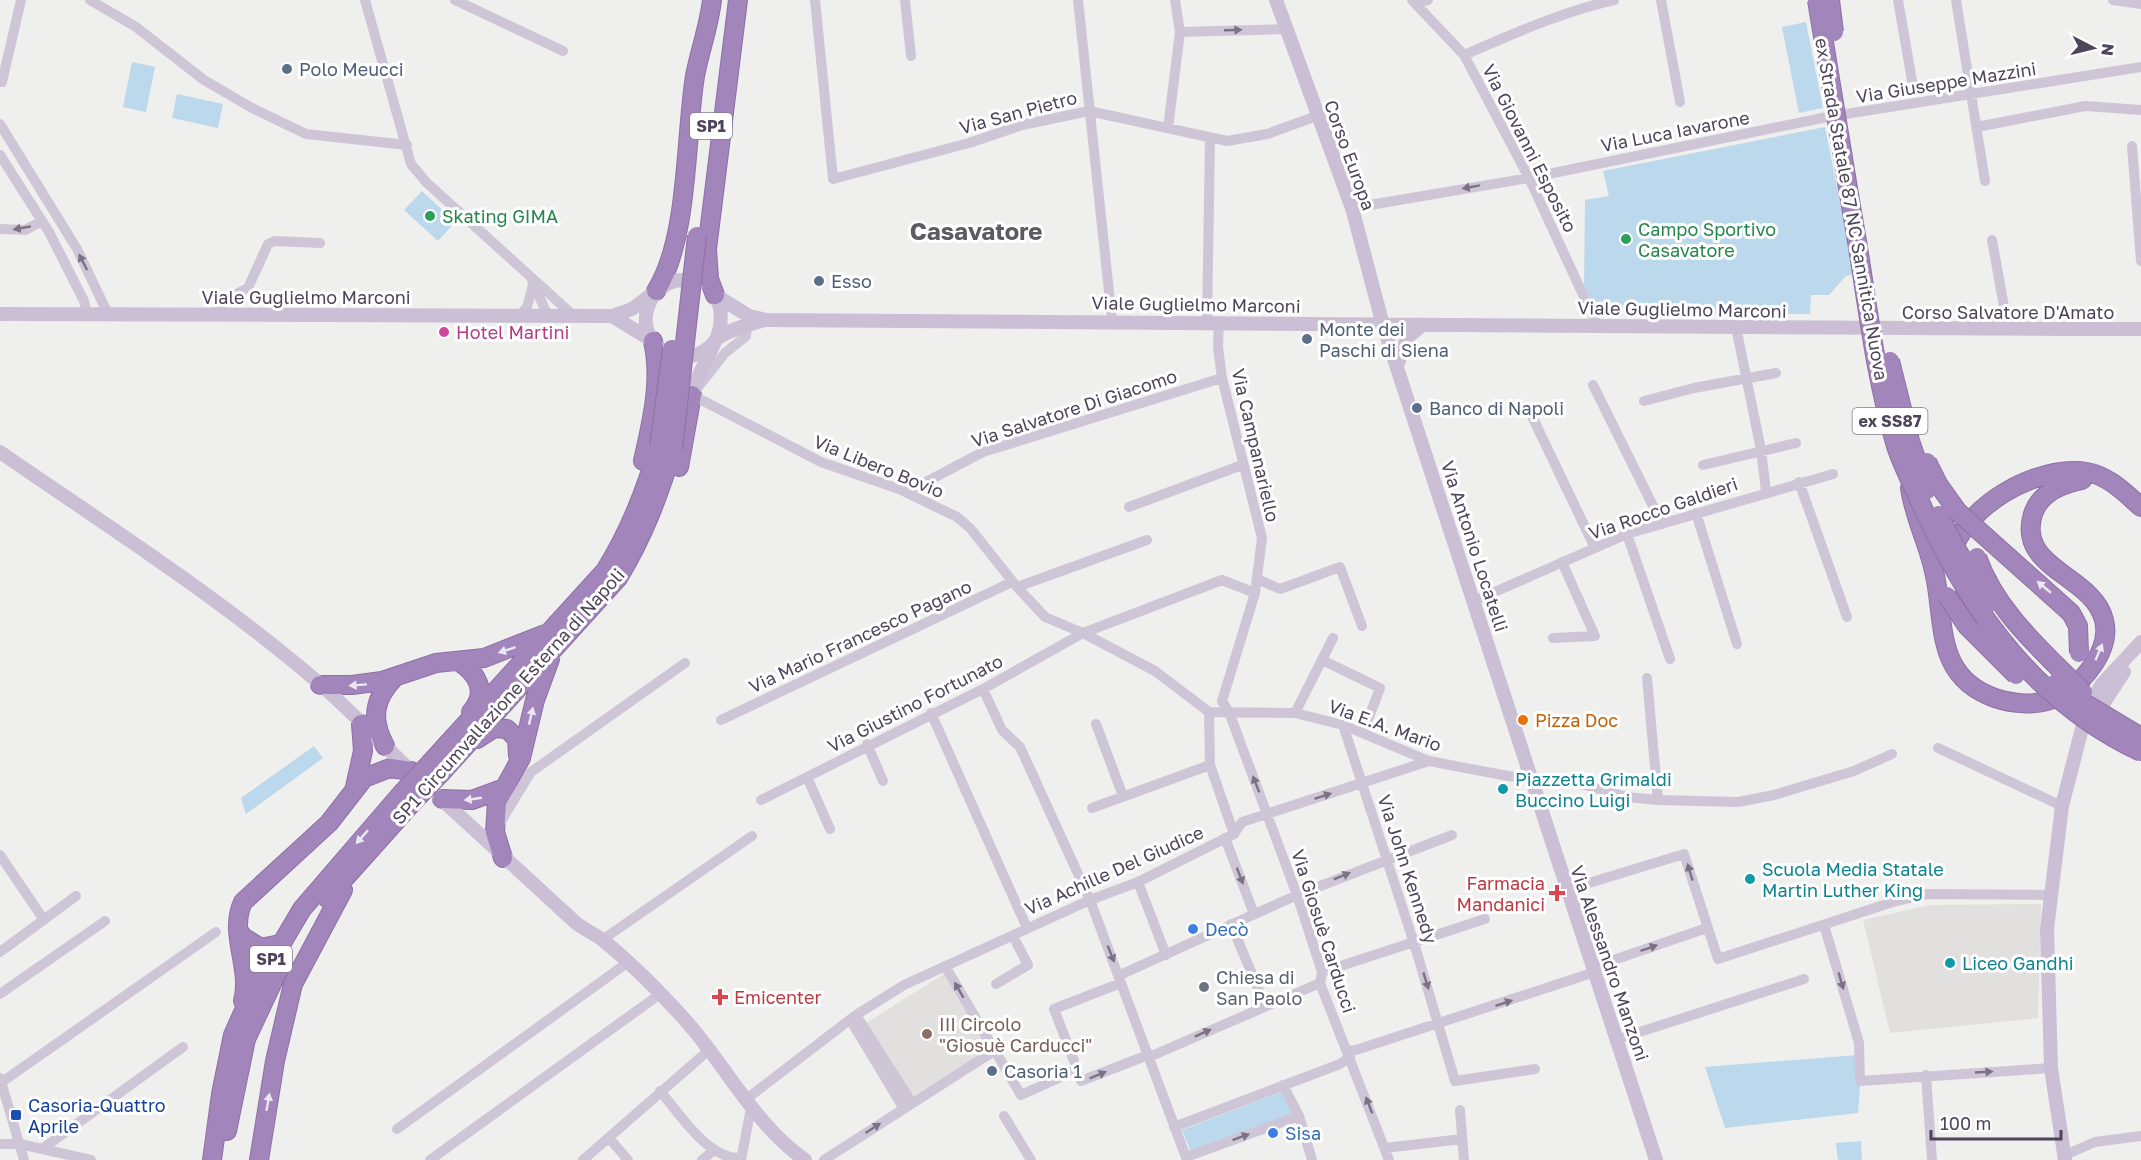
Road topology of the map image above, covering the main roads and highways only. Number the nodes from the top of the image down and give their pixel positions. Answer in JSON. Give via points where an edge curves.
{"nodes":[{"id":1,"x":712,"y":0,"type":"edge"},
{"id":2,"x":738,"y":0,"type":"edge"},
{"id":3,"x":1817,"y":0,"type":"edge"},
{"id":4,"x":1830,"y":0,"type":"edge"},
{"id":5,"x":721,"y":12,"type":"edge"},
{"id":6,"x":656,"y":291,"type":"road end"},
{"id":7,"x":715,"y":295,"type":"road end"},
{"id":8,"x":653,"y":341,"type":"road end"},
{"id":9,"x":692,"y":395,"type":"road end"},
{"id":10,"x":1904,"y":417,"type":"junction"},
{"id":11,"x":1909,"y":477,"type":"junction"},
{"id":12,"x":2082,"y":480,"type":"junction"},
{"id":13,"x":2141,"y":507,"type":"edge"},
{"id":14,"x":2141,"y":518,"type":"edge"},
{"id":15,"x":1947,"y":596,"type":"junction"},
{"id":16,"x":582,"y":608,"type":"junction"},
{"id":17,"x":554,"y":639,"type":"junction"},
{"id":18,"x":458,"y":661,"type":"junction"},
{"id":19,"x":394,"y":678,"type":"junction"},
{"id":20,"x":320,"y":684,"type":"road end"},
{"id":21,"x":2014,"y":698,"type":"junction"},
{"id":22,"x":2108,"y":717,"type":"junction"},
{"id":23,"x":361,"y":724,"type":"road end"},
{"id":24,"x":2141,"y":737,"type":"edge"},
{"id":25,"x":2118,"y":741,"type":"junction"},
{"id":26,"x":456,"y":745,"type":"junction"},
{"id":27,"x":385,"y":746,"type":"road end"},
{"id":28,"x":2141,"y":752,"type":"edge"},
{"id":29,"x":411,"y":771,"type":"road end"},
{"id":30,"x":514,"y":772,"type":"junction"},
{"id":31,"x":355,"y":787,"type":"junction"},
{"id":32,"x":502,"y":789,"type":"junction"},
{"id":33,"x":407,"y":798,"type":"junction"},
{"id":34,"x":442,"y":799,"type":"road end"},
{"id":35,"x":366,"y":853,"type":"junction"},
{"id":36,"x":503,"y":858,"type":"road end"},
{"id":37,"x":240,"y":931,"type":"junction"},
{"id":38,"x":280,"y":944,"type":"junction"},
{"id":39,"x":240,"y":1020,"type":"junction"},
{"id":40,"x":212,"y":1160,"type":"edge"},
{"id":41,"x":224,"y":1160,"type":"edge"},
{"id":42,"x":259,"y":1160,"type":"edge"}],
"edges":[{"from":1,"to":5,"type":"highway"},
{"from":2,"to":7,"type":"highway","via":[[707,249],[709,279]]},
{"from":3,"to":11,"type":"highway","name":"ex Strada Statale 87 NC Sannitica Nuova","number":"ex SS87","bridge":true,"via":[[1881,381],[1896,447]]},
{"from":4,"to":10,"type":"highway","name":"ex Strada Statale 87 NC Sannitica Nuova","number":"ex SS87","bridge":true,"via":[[1841,87],[1893,378]]},
{"from":5,"to":6,"type":"highway","via":[[696,75],[676,239],[666,276]]},
{"from":5,"to":16,"type":"highway","name":"SP1 Circumvallazione Esterna di Napoli","number":"SP1","bridge":true,"via":[[666,448],[652,514],[618,578]]},
{"from":8,"to":16,"type":"highway","via":[[657,360],[653,420],[640,472]]},
{"from":9,"to":16,"type":"highway","via":[[681,458],[659,528],[636,567],[613,592]]},
{"from":21,"to":10,"type":"highway","one_way":true,"bridge":true,"via":[[2065,680],[2079,653],[2078,626],[2071,613],[1958,512],[1938,484]]},
{"from":10,"to":22,"type":"highway","name":"ex Strada Statale 87 NC Sannitica Nuova","number":"ex SS87","bridge":true,"via":[[1926,489],[1957,550],[2006,630],[2050,679]]},
{"from":11,"to":21,"type":"highway","via":[[1912,505],[1935,572],[1940,626],[1947,651],[1972,687],[1987,695]]},
{"from":11,"to":25,"type":"highway","name":"ex Strada Statale 87 NC Sannitica Nuova","number":"ex SS87","bridge":true,"via":[[1946,558],[1998,639],[2066,706]]},
{"from":12,"to":14,"type":"highway","via":[[2104,486]]},
{"from":21,"to":12,"type":"highway","one_way":true,"via":[[2053,699],[2072,688],[2098,656],[2105,637],[2105,621],[2096,602],[2081,586],[2043,560],[2032,542],[2030,524],[2036,507],[2049,492]]},
{"from":12,"to":22,"type":"highway","bridge":true,"via":[[2069,478],[2035,486],[2001,502],[1981,523],[1975,540],[1982,573],[2016,623]]},
{"from":13,"to":15,"type":"highway","via":[[2102,477],[2086,472],[2054,474],[2003,493],[1962,529],[1952,550]]},
{"from":15,"to":21,"type":"highway","via":[[1960,655],[1990,685]]},
{"from":15,"to":25,"type":"highway","bridge":true,"via":[[1967,626],[2041,697],[2079,723]]},
{"from":16,"to":17,"type":"highway","name":"SP1 Circumvallazione Esterna di Napoli","number":"SP1"},
{"from":17,"to":18,"type":"highway","one_way":true},
{"from":17,"to":26,"type":"highway","name":"SP1 Circumvallazione Esterna di Napoli","number":"SP1"},
{"from":30,"to":17,"type":"highway","one_way":true},
{"from":18,"to":19,"type":"highway","via":[[436,663]]},
{"from":18,"to":26,"type":"highway","via":[[473,671],[481,693]]},
{"from":19,"to":20,"type":"highway","one_way":true,"via":[[369,684]]},
{"from":19,"to":27,"type":"highway","via":[[375,715],[376,730]]},
{"from":22,"to":24,"type":"highway","name":"ex Strada Statale 87 NC Sannitica Nuova","number":"ex SS87","bridge":true},
{"from":23,"to":31,"type":"highway","via":[[364,745]]},
{"from":25,"to":28,"type":"highway","name":"ex Strada Statale 87 NC Sannitica Nuova","number":"ex SS87","bridge":true},
{"from":26,"to":30,"type":"highway","via":[[494,728],[507,729],[519,747]]},
{"from":26,"to":33,"type":"highway","name":"SP1 Circumvallazione Esterna di Napoli","number":"SP1","bridge":true},
{"from":29,"to":31,"type":"highway","via":[[381,770]]},
{"from":30,"to":32,"type":"highway"},
{"from":31,"to":37,"type":"highway","via":[[329,823],[243,902],[237,918]]},
{"from":32,"to":34,"type":"highway","one_way":true,"via":[[472,800]]},
{"from":32,"to":36,"type":"highway","via":[[495,832]]},
{"from":33,"to":35,"type":"highway","name":"SP1 Circumvallazione Esterna di Napoli","number":"SP1"},
{"from":33,"to":38,"type":"highway","name":"SP1 Circumvallazione Esterna di Napoli","number":"SP1","one_way":true,"via":[[302,909]]},
{"from":35,"to":41,"type":"highway","name":"SP1 Circumvallazione Esterna di Napoli","number":"SP1","via":[[310,917],[262,1002],[246,1039]]},
{"from":42,"to":35,"type":"highway","one_way":true,"via":[[275,1061],[293,984],[328,914]]},
{"from":37,"to":38,"type":"highway","via":[[261,948]]},
{"from":37,"to":39,"type":"highway","via":[[246,980]]},
{"from":38,"to":39,"type":"highway","name":"SP1 Circumvallazione Esterna di Napoli","number":"SP1"},
{"from":39,"to":40,"type":"highway","name":"SP1 Circumvallazione Esterna di Napoli","number":"SP1","via":[[220,1094]]}]}
